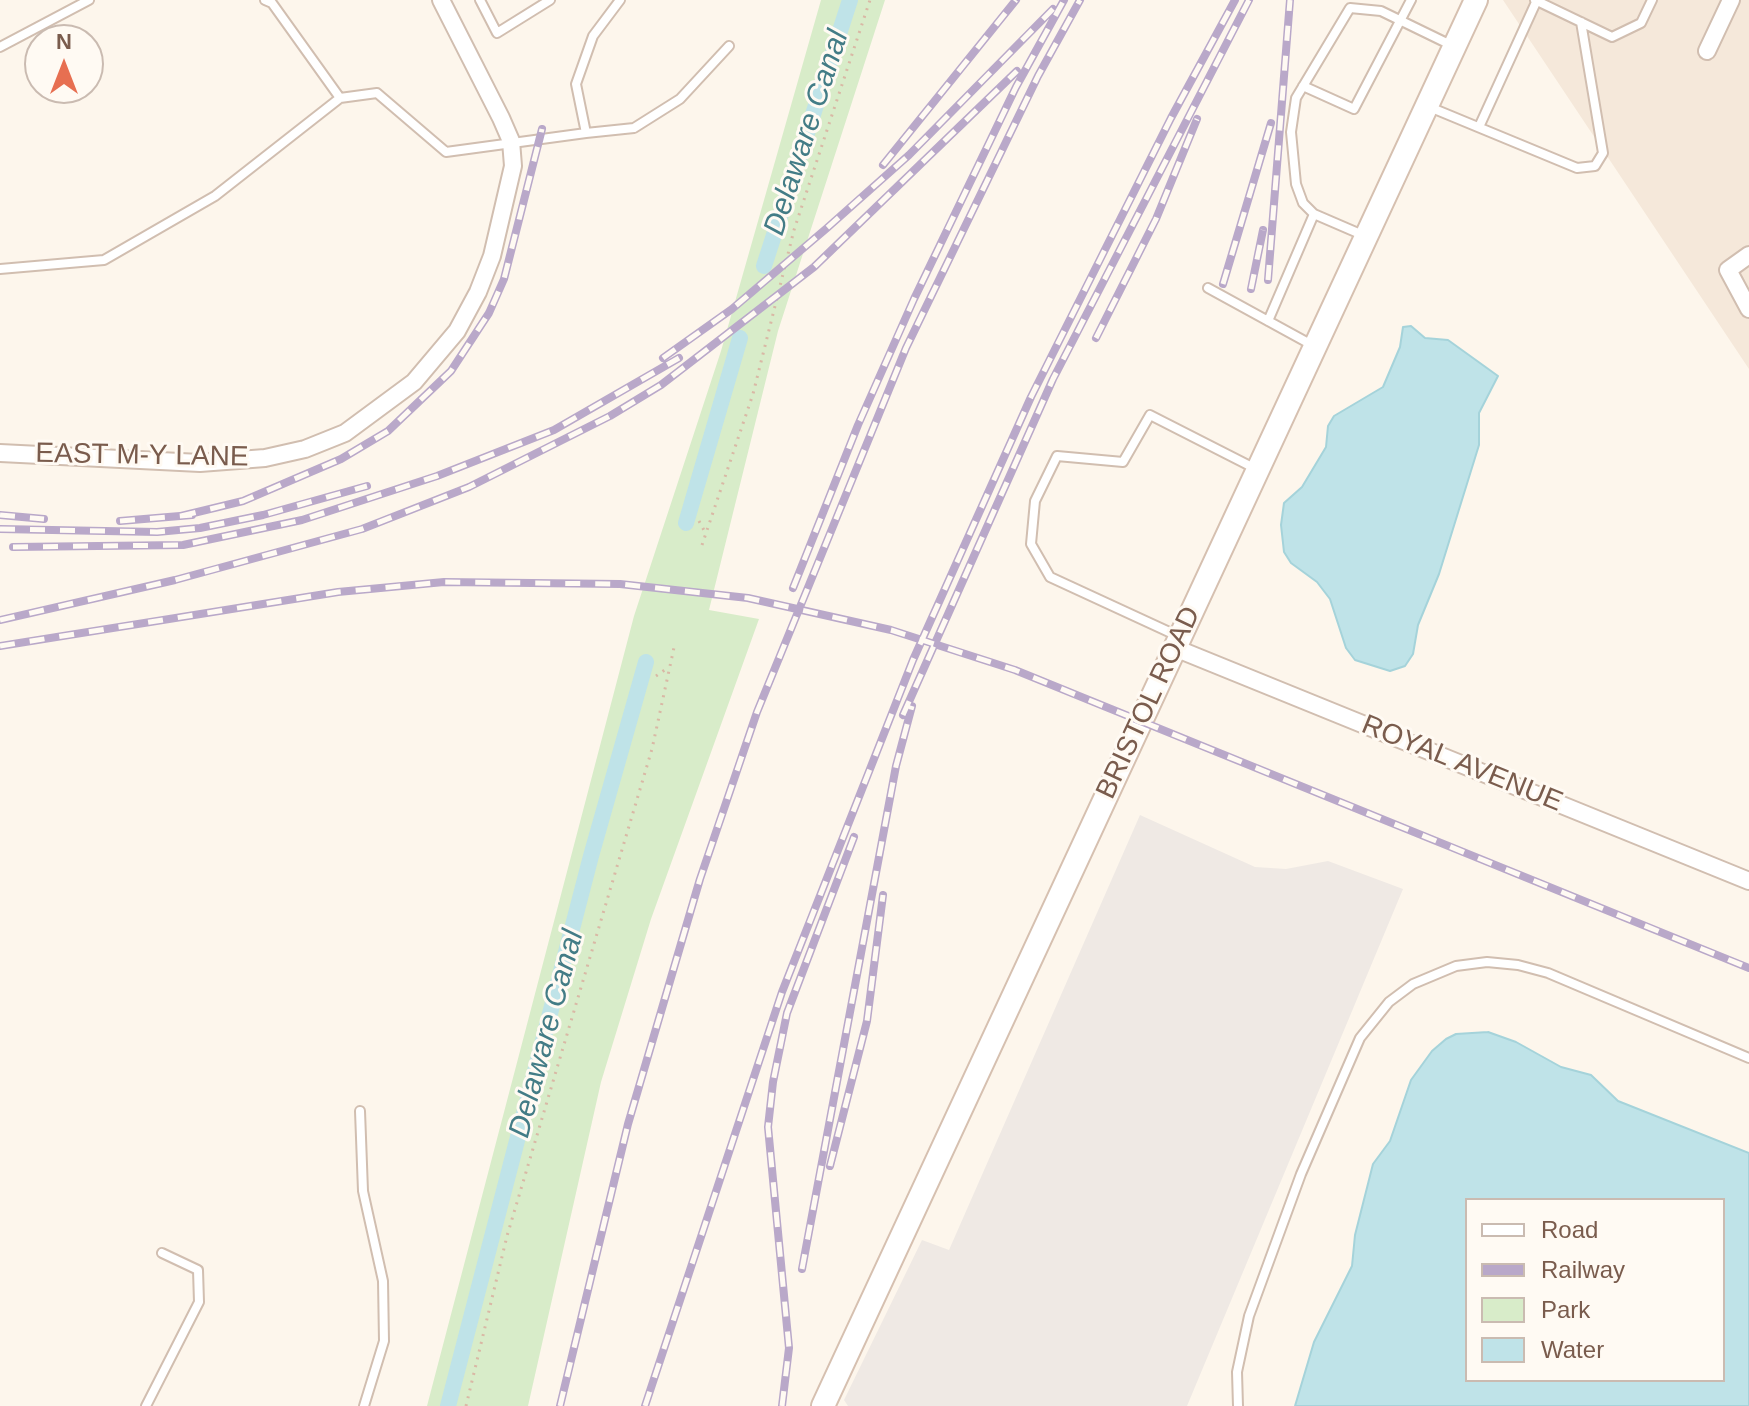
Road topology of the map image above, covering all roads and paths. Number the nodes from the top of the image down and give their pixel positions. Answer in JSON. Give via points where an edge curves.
{"nodes":[{"id":1,"x":89,"y":0,"type":"edge"},
{"id":2,"x":265,"y":0,"type":"edge"},
{"id":3,"x":441,"y":0,"type":"edge"},
{"id":4,"x":480,"y":0,"type":"edge"},
{"id":5,"x":550,"y":0,"type":"edge"},
{"id":6,"x":620,"y":0,"type":"edge"},
{"id":7,"x":870,"y":0,"type":"edge"},
{"id":8,"x":1411,"y":0,"type":"edge"},
{"id":9,"x":1476,"y":0,"type":"edge"},
{"id":10,"x":1536,"y":0,"type":"edge"},
{"id":11,"x":1652,"y":0,"type":"edge"},
{"id":12,"x":1731,"y":0,"type":"edge"},
{"id":13,"x":1401,"y":21,"type":"junction"},
{"id":14,"x":1581,"y":22,"type":"junction"},
{"id":15,"x":729,"y":46,"type":"dead end"},
{"id":16,"x":0,"y":47,"type":"edge"},
{"id":17,"x":1454,"y":47,"type":"junction"},
{"id":18,"x":1707,"y":51,"type":"dead end"},
{"id":19,"x":1303,"y":86,"type":"junction"},
{"id":20,"x":340,"y":98,"type":"junction"},
{"id":21,"x":1426,"y":106,"type":"junction"},
{"id":22,"x":1479,"y":127,"type":"junction"},
{"id":23,"x":586,"y":133,"type":"junction"},
{"id":24,"x":511,"y":141,"type":"junction"},
{"id":25,"x":1314,"y":214,"type":"junction"},
{"id":26,"x":1366,"y":236,"type":"junction"},
{"id":27,"x":1749,"y":255,"type":"edge"},
{"id":28,"x":0,"y":269,"type":"edge"},
{"id":29,"x":1208,"y":288,"type":"dead end"},
{"id":30,"x":1749,"y":309,"type":"edge"},
{"id":31,"x":1268,"y":321,"type":"junction"},
{"id":32,"x":1314,"y":347,"type":"junction"},
{"id":33,"x":0,"y":453,"type":"edge"},
{"id":34,"x":1257,"y":470,"type":"junction"},
{"id":35,"x":699,"y":521,"type":"dead end"},
{"id":36,"x":706,"y":534,"type":"junction"},
{"id":37,"x":702,"y":545,"type":"dead end"},
{"id":38,"x":1177,"y":642,"type":"junction"},
{"id":39,"x":675,"y":643,"type":"dead end"},
{"id":40,"x":669,"y":667,"type":"junction"},
{"id":41,"x":656,"y":676,"type":"dead end"},
{"id":42,"x":1749,"y":881,"type":"edge"},
{"id":43,"x":1749,"y":1058,"type":"edge"},
{"id":44,"x":360,"y":1111,"type":"dead end"},
{"id":45,"x":162,"y":1253,"type":"dead end"},
{"id":46,"x":825,"y":1405,"type":"edge"},
{"id":47,"x":146,"y":1406,"type":"edge"},
{"id":48,"x":364,"y":1406,"type":"edge"},
{"id":49,"x":466,"y":1406,"type":"edge"},
{"id":50,"x":1238,"y":1406,"type":"edge"}],
"edges":[{"from":1,"to":16,"type":"lane"},
{"from":2,"to":20,"type":"lane"},
{"from":3,"to":24,"type":"street","name":"EAST M-Y LANE"},
{"from":4,"to":5,"type":"lane","via":[[497,33]]},
{"from":6,"to":23,"type":"lane","via":[[593,36],[576,84]]},
{"from":7,"to":36,"type":"path","via":[[794,230],[753,394]]},
{"from":8,"to":13,"type":"lane"},
{"from":9,"to":17,"type":"main road","name":"BRISTOL ROAD"},
{"from":10,"to":14,"type":"lane"},
{"from":10,"to":22,"type":"lane"},
{"from":11,"to":14,"type":"lane","via":[[1641,23],[1612,37]]},
{"from":12,"to":18,"type":"street"},
{"from":13,"to":17,"type":"lane"},
{"from":13,"to":19,"type":"lane","via":[[1381,11],[1350,8]]},
{"from":13,"to":19,"type":"lane","via":[[1354,109]]},
{"from":14,"to":22,"type":"lane","via":[[1603,153],[1595,166],[1577,168]]},
{"from":15,"to":23,"type":"lane","via":[[680,99],[634,128]]},
{"from":17,"to":21,"type":"main road","name":"BRISTOL ROAD"},
{"from":19,"to":25,"type":"lane","via":[[1291,132],[1296,184]]},
{"from":20,"to":24,"type":"lane","via":[[377,93],[446,152]]},
{"from":20,"to":28,"type":"lane","via":[[215,196],[104,260]]},
{"from":21,"to":22,"type":"lane"},
{"from":21,"to":26,"type":"main road","name":"BRISTOL ROAD"},
{"from":23,"to":24,"type":"lane"},
{"from":24,"to":33,"type":"street","name":"EAST M-Y LANE","via":[[507,197],[492,256],[468,313],[414,382],[365,421],[305,449],[221,462]]},
{"from":25,"to":26,"type":"lane"},
{"from":25,"to":31,"type":"lane"},
{"from":26,"to":32,"type":"main road","name":"BRISTOL ROAD"},
{"from":27,"to":30,"type":"street","via":[[1729,269]]},
{"from":29,"to":31,"type":"lane"},
{"from":31,"to":32,"type":"lane"},
{"from":32,"to":34,"type":"main road","name":"BRISTOL ROAD"},
{"from":34,"to":38,"type":"main road","name":"BRISTOL ROAD"},
{"from":34,"to":38,"type":"lane","via":[[1150,415],[1123,462],[1057,456],[1035,501],[1031,544],[1050,577]]},
{"from":35,"to":36,"type":"path"},
{"from":36,"to":37,"type":"path"},
{"from":38,"to":42,"type":"street","name":"ROYAL AVENUE"},
{"from":38,"to":46,"type":"main road","name":"BRISTOL ROAD"},
{"from":39,"to":40,"type":"path"},
{"from":40,"to":41,"type":"path"},
{"from":40,"to":49,"type":"path","via":[[652,749],[507,1236]]},
{"from":43,"to":50,"type":"lane","via":[[1518,965],[1456,966],[1413,984],[1378,1013],[1360,1038],[1301,1174],[1249,1316],[1237,1372]]},
{"from":44,"to":48,"type":"lane","via":[[363,1191],[383,1281],[384,1326]]},
{"from":45,"to":47,"type":"lane","via":[[198,1270],[199,1302]]}]}
